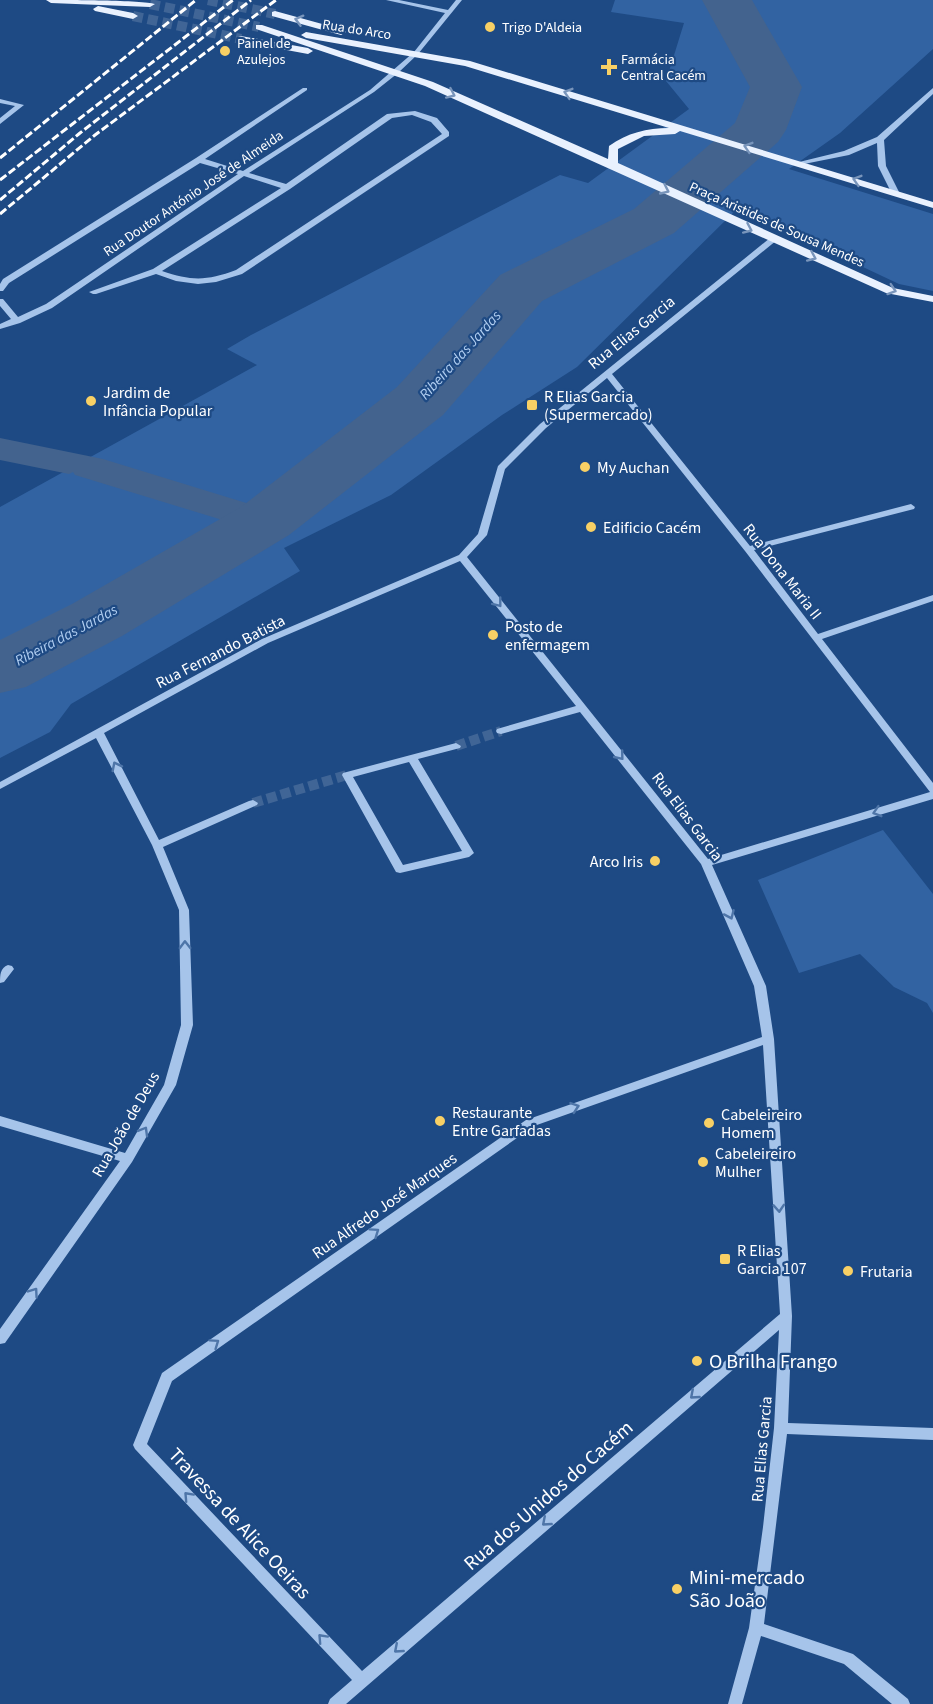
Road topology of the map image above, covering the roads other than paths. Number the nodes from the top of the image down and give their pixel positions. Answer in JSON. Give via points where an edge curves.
{"nodes":[{"id":1,"x":50,"y":0,"type":"edge"},
{"id":2,"x":133,"y":0,"type":"edge"},
{"id":3,"x":389,"y":0,"type":"edge"},
{"id":4,"x":459,"y":0,"type":"edge"},
{"id":5,"x":449,"y":12,"type":"junction"},
{"id":6,"x":275,"y":14,"type":"tunnel mouth"},
{"id":7,"x":133,"y":16,"type":"tunnel mouth"},
{"id":8,"x":241,"y":39,"type":"tunnel mouth"},
{"id":9,"x":416,"y":52,"type":"junction"},
{"id":10,"x":364,"y":62,"type":"junction"},
{"id":11,"x":396,"y":72,"type":"junction"},
{"id":12,"x":305,"y":89,"type":"dead end"},
{"id":13,"x":933,"y":90,"type":"edge"},
{"id":14,"x":0,"y":100,"type":"edge"},
{"id":15,"x":0,"y":122,"type":"edge"},
{"id":16,"x":696,"y":132,"type":"junction"},
{"id":17,"x":880,"y":139,"type":"junction"},
{"id":18,"x":199,"y":160,"type":"junction"},
{"id":19,"x":799,"y":163,"type":"junction"},
{"id":20,"x":613,"y":165,"type":"junction"},
{"id":21,"x":243,"y":174,"type":"junction"},
{"id":22,"x":287,"y":187,"type":"junction"},
{"id":23,"x":895,"y":192,"type":"junction"},
{"id":24,"x":933,"y":205,"type":"edge"},
{"id":25,"x":773,"y":240,"type":"junction"},
{"id":26,"x":156,"y":271,"type":"junction"},
{"id":27,"x":0,"y":289,"type":"edge"},
{"id":28,"x":93,"y":292,"type":"dead end"},
{"id":29,"x":933,"y":299,"type":"edge"},
{"id":30,"x":0,"y":301,"type":"edge"},
{"id":31,"x":16,"y":321,"type":"junction"},
{"id":32,"x":0,"y":327,"type":"edge"},
{"id":33,"x":607,"y":373,"type":"junction"},
{"id":34,"x":911,"y":507,"type":"dead end"},
{"id":35,"x":748,"y":549,"type":"junction"},
{"id":36,"x":462,"y":557,"type":"junction"},
{"id":37,"x":933,"y":598,"type":"edge"},
{"id":38,"x":816,"y":638,"type":"junction"},
{"id":39,"x":582,"y":708,"type":"junction"},
{"id":40,"x":501,"y":731,"type":"tunnel mouth"},
{"id":41,"x":99,"y":733,"type":"junction"},
{"id":42,"x":456,"y":746,"type":"tunnel mouth"},
{"id":43,"x":412,"y":758,"type":"junction"},
{"id":44,"x":0,"y":786,"type":"edge"},
{"id":45,"x":933,"y":789,"type":"edge"},
{"id":46,"x":933,"y":795,"type":"edge"},
{"id":47,"x":253,"y":803,"type":"tunnel mouth"},
{"id":48,"x":157,"y":845,"type":"junction"},
{"id":49,"x":706,"y":863,"type":"junction"},
{"id":50,"x":8,"y":969,"type":"dead end"},
{"id":51,"x":0,"y":979,"type":"edge"},
{"id":52,"x":768,"y":1039,"type":"junction"},
{"id":53,"x":0,"y":1121,"type":"edge"},
{"id":54,"x":128,"y":1159,"type":"junction"},
{"id":55,"x":786,"y":1316,"type":"junction"},
{"id":56,"x":0,"y":1340,"type":"edge"},
{"id":57,"x":167,"y":1377,"type":"joint"},
{"id":58,"x":781,"y":1428,"type":"junction"},
{"id":59,"x":933,"y":1434,"type":"edge"},
{"id":60,"x":756,"y":1628,"type":"junction"},
{"id":61,"x":362,"y":1681,"type":"junction"},
{"id":62,"x":335,"y":1704,"type":"edge"},
{"id":63,"x":735,"y":1704,"type":"edge"},
{"id":64,"x":903,"y":1704,"type":"edge"}],
"edges":[{"from":1,"to":2,"type":"main road","via":[[150,4]]},
{"from":1,"to":7,"type":"main road"},
{"from":3,"to":5,"type":"street"},
{"from":4,"to":5,"type":"street"},
{"from":5,"to":9,"type":"street"},
{"from":9,"to":6,"type":"main road","name":"Rua do Arco","one_way":true},
{"from":8,"to":10,"type":"main road","name":"Rua do Arco"},
{"from":9,"to":10,"type":"main road","name":"Rua do Arco","via":[[259,27]]},
{"from":9,"to":11,"type":"street","name":"Rua Doutor António José de Almeida"},
{"from":16,"to":9,"type":"main road","one_way":true,"via":[[474,65]]},
{"from":10,"to":11,"type":"main road","name":"Rua do Arco"},
{"from":11,"to":20,"type":"main road","name":"Praça Aristides de Sousa Mendes","one_way":true},
{"from":11,"to":21,"type":"street","name":"Rua Doutor António José de Almeida"},
{"from":12,"to":18,"type":"street"},
{"from":13,"to":17,"type":"street"},
{"from":14,"to":15,"type":"street","via":[[20,105]]},
{"from":19,"to":16,"type":"main road","one_way":true},
{"from":16,"to":20,"type":"main road","via":[[665,130],[624,139],[613,148]]},
{"from":17,"to":19,"type":"street","via":[[846,153]]},
{"from":17,"to":23,"type":"street","via":[[882,166]]},
{"from":18,"to":21,"type":"street"},
{"from":18,"to":27,"type":"street","via":[[6,281]]},
{"from":23,"to":19,"type":"main road","one_way":true},
{"from":20,"to":25,"type":"main road","name":"Praça Aristides de Sousa Mendes","one_way":true},
{"from":21,"to":22,"type":"street"},
{"from":21,"to":31,"type":"street","name":"Rua Doutor António José de Almeida","via":[[49,306]]},
{"from":22,"to":26,"type":"street"},
{"from":22,"to":26,"type":"street","via":[[390,116],[423,116],[434,120],[446,134],[239,272],[219,280],[186,283]]},
{"from":23,"to":24,"type":"main road"},
{"from":25,"to":29,"type":"main road","name":"Praça Aristides de Sousa Mendes","one_way":true,"via":[[890,291]]},
{"from":25,"to":33,"type":"street","name":"Rua Elias Garcia"},
{"from":26,"to":28,"type":"street"},
{"from":30,"to":31,"type":"street"},
{"from":31,"to":32,"type":"street","name":"Rua Doutor António José de Almeida"},
{"from":33,"to":35,"type":"street","name":"Rua Dona Maria II"},
{"from":33,"to":36,"type":"street","name":"Rua Elias Garcia","via":[[543,426],[501,468],[482,535]]},
{"from":34,"to":35,"type":"street"},
{"from":35,"to":38,"type":"street","name":"Rua Dona Maria II"},
{"from":36,"to":39,"type":"street","name":"Rua Elias Garcia","one_way":true},
{"from":36,"to":41,"type":"street","name":"Rua Fernando Batista","via":[[265,641]]},
{"from":37,"to":38,"type":"street"},
{"from":38,"to":45,"type":"street","name":"Rua Dona Maria II"},
{"from":39,"to":40,"type":"street"},
{"from":39,"to":49,"type":"street","name":"Rua Elias Garcia","one_way":true},
{"from":41,"to":44,"type":"street","name":"Rua Fernando Batista"},
{"from":48,"to":41,"type":"street","name":"Rua João de Deus","one_way":true},
{"from":42,"to":43,"type":"street"},
{"from":43,"to":43,"type":"street","via":[[347,776],[400,869],[469,853]]},
{"from":46,"to":49,"type":"street","one_way":true},
{"from":47,"to":48,"type":"street"},
{"from":54,"to":48,"type":"street","name":"Rua João de Deus","one_way":true,"via":[[170,1085],[187,1025],[184,910]]},
{"from":49,"to":52,"type":"street","name":"Rua Elias Garcia","one_way":true,"via":[[760,986]]},
{"from":50,"to":51,"type":"street"},
{"from":52,"to":55,"type":"street","name":"Rua Elias Garcia","one_way":true},
{"from":57,"to":52,"type":"street","name":"Rua Alfredo José Marques","one_way":true,"via":[[530,1123]]},
{"from":53,"to":54,"type":"street"},
{"from":56,"to":54,"type":"street","name":"Rua João de Deus","one_way":true},
{"from":55,"to":58,"type":"street","name":"Rua Elias Garcia"},
{"from":55,"to":61,"type":"street","name":"Rua dos Unidos do Cacém","one_way":true},
{"from":61,"to":57,"type":"street","name":"Travessa de Alice Oeiras","one_way":true,"via":[[140,1445]]},
{"from":58,"to":59,"type":"street"},
{"from":58,"to":60,"type":"street","name":"Rua Elias Garcia"},
{"from":60,"to":63,"type":"street","name":"Rua Elias Garcia"},
{"from":60,"to":64,"type":"street","via":[[848,1659]]},
{"from":61,"to":62,"type":"street","name":"Rua dos Unidos do Cacém"}]}
